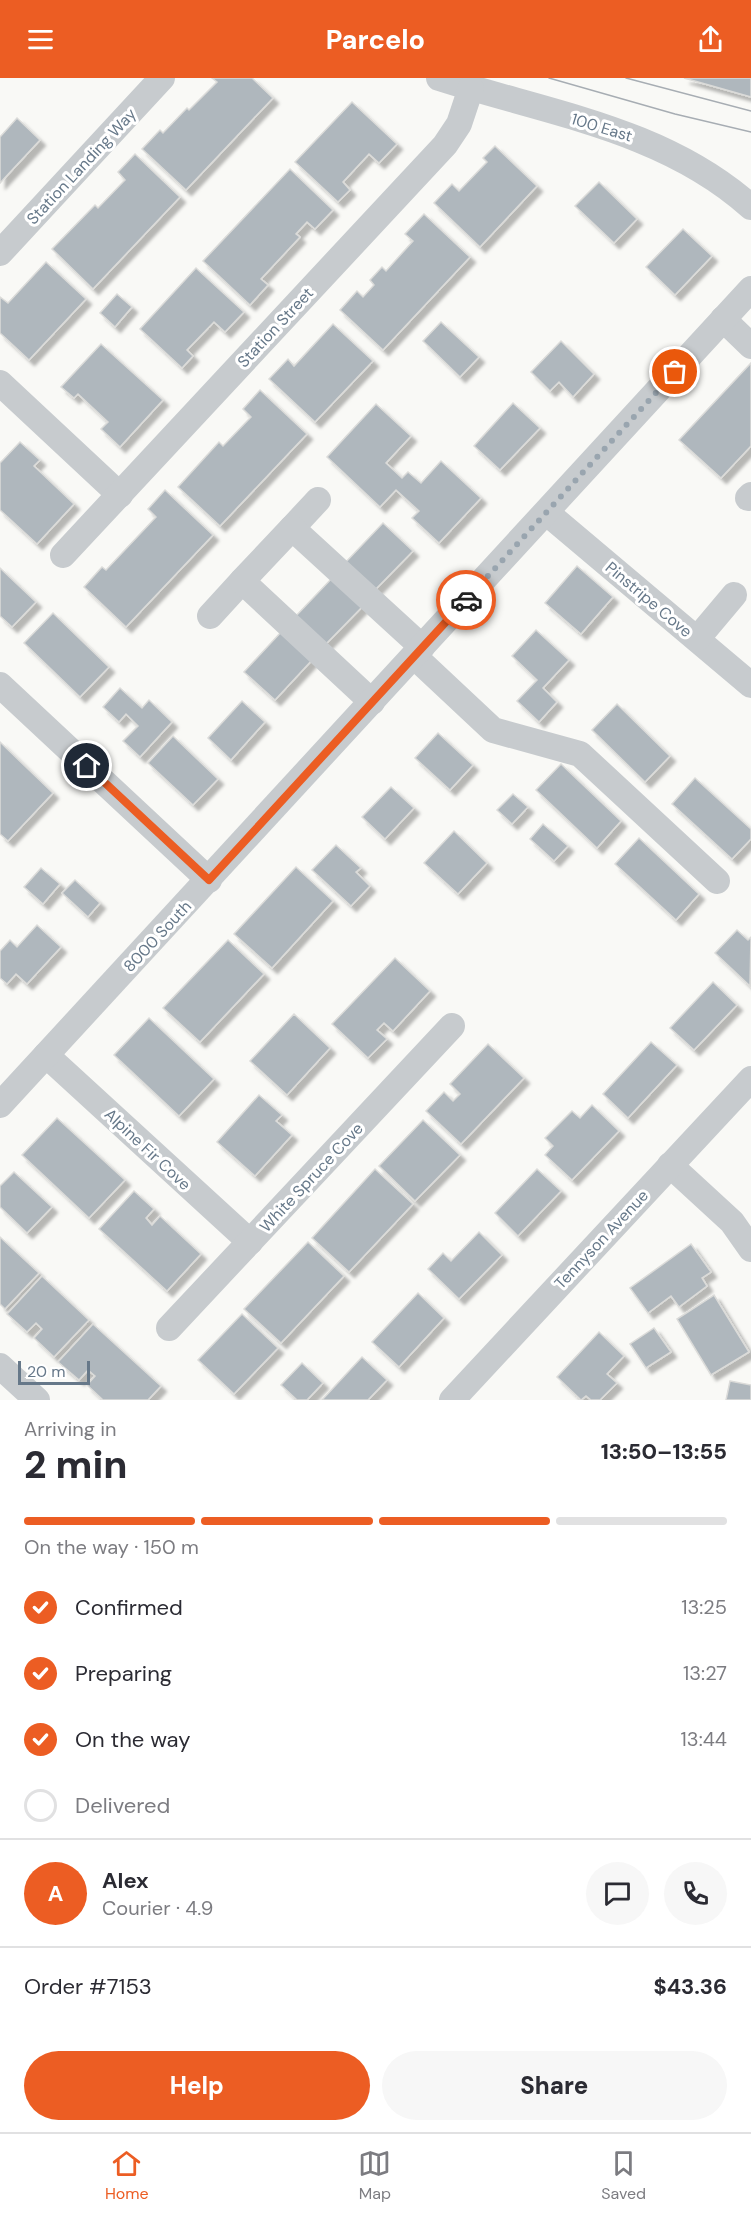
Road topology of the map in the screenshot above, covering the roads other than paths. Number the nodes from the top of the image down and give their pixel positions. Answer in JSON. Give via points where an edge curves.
{"nodes":[{"id":1,"x":162,"y":78,"type":"edge"},
{"id":2,"x":439,"y":78,"type":"edge"},
{"id":3,"x":471,"y":88,"type":"junction"},
{"id":4,"x":751,"y":207,"type":"edge"},
{"id":5,"x":0,"y":253,"type":"edge"},
{"id":6,"x":751,"y":288,"type":"edge"},
{"id":7,"x":723,"y":319,"type":"junction"},
{"id":8,"x":751,"y":346,"type":"edge"},
{"id":9,"x":0,"y":383,"type":"edge"},
{"id":10,"x":120,"y":495,"type":"junction"},
{"id":11,"x":318,"y":500,"type":"dead end"},
{"id":12,"x":547,"y":513,"type":"junction"},
{"id":13,"x":292,"y":528,"type":"junction"},
{"id":14,"x":63,"y":555,"type":"dead end"},
{"id":15,"x":242,"y":581,"type":"junction"},
{"id":16,"x":734,"y":595,"type":"dead end"},
{"id":17,"x":210,"y":616,"type":"dead end"},
{"id":18,"x":697,"y":639,"type":"junction"},
{"id":19,"x":418,"y":651,"type":"junction"},
{"id":20,"x":0,"y":685,"type":"edge"},
{"id":21,"x":751,"y":685,"type":"edge"},
{"id":22,"x":372,"y":702,"type":"junction"},
{"id":23,"x":209,"y":880,"type":"junction"},
{"id":24,"x":717,"y":881,"type":"dead end"},
{"id":25,"x":452,"y":1026,"type":"dead end"},
{"id":26,"x":46,"y":1055,"type":"junction"},
{"id":27,"x":751,"y":1079,"type":"edge"},
{"id":28,"x":0,"y":1105,"type":"edge"},
{"id":29,"x":670,"y":1165,"type":"junction"},
{"id":30,"x":249,"y":1242,"type":"junction"},
{"id":31,"x":751,"y":1249,"type":"edge"},
{"id":32,"x":169,"y":1328,"type":"dead end"},
{"id":33,"x":0,"y":1366,"type":"edge"},
{"id":34,"x":37,"y":1400,"type":"edge"},
{"id":35,"x":452,"y":1400,"type":"edge"}],
"edges":[{"from":1,"to":5,"type":"street","name":"Station Landing Way"},
{"from":2,"to":3,"type":"street","name":"100 East"},
{"from":3,"to":4,"type":"street","name":"100 East","via":[[625,133],[664,149],[700,167]]},
{"from":3,"to":10,"type":"street","name":"Station Street","via":[[459,124],[445,145]]},
{"from":6,"to":7,"type":"street","name":"8000 South"},
{"from":7,"to":8,"type":"street"},
{"from":7,"to":12,"type":"street","name":"8000 South"},
{"from":9,"to":10,"type":"street"},
{"from":10,"to":14,"type":"street","name":"Station Street"},
{"from":11,"to":13,"type":"street"},
{"from":12,"to":18,"type":"street","name":"Pinstripe Cove"},
{"from":12,"to":19,"type":"street","name":"8000 South"},
{"from":13,"to":15,"type":"street"},
{"from":13,"to":19,"type":"street"},
{"from":15,"to":17,"type":"street"},
{"from":15,"to":22,"type":"street"},
{"from":16,"to":18,"type":"street"},
{"from":18,"to":21,"type":"street","name":"Pinstripe Cove"},
{"from":19,"to":22,"type":"street","name":"8000 South"},
{"from":19,"to":24,"type":"street","via":[[493,730],[580,754]]},
{"from":20,"to":23,"type":"street"},
{"from":22,"to":23,"type":"street","name":"8000 South"},
{"from":23,"to":26,"type":"street","name":"8000 South"},
{"from":25,"to":30,"type":"street","name":"White Spruce Cove"},
{"from":26,"to":28,"type":"street","name":"8000 South"},
{"from":26,"to":30,"type":"street","name":"Alpine Fir Cove"},
{"from":27,"to":29,"type":"street","name":"Tennyson Avenue"},
{"from":29,"to":31,"type":"street","via":[[732,1222]]},
{"from":29,"to":35,"type":"street","name":"Tennyson Avenue"},
{"from":30,"to":32,"type":"street","name":"White Spruce Cove"},
{"from":33,"to":34,"type":"street"}]}
